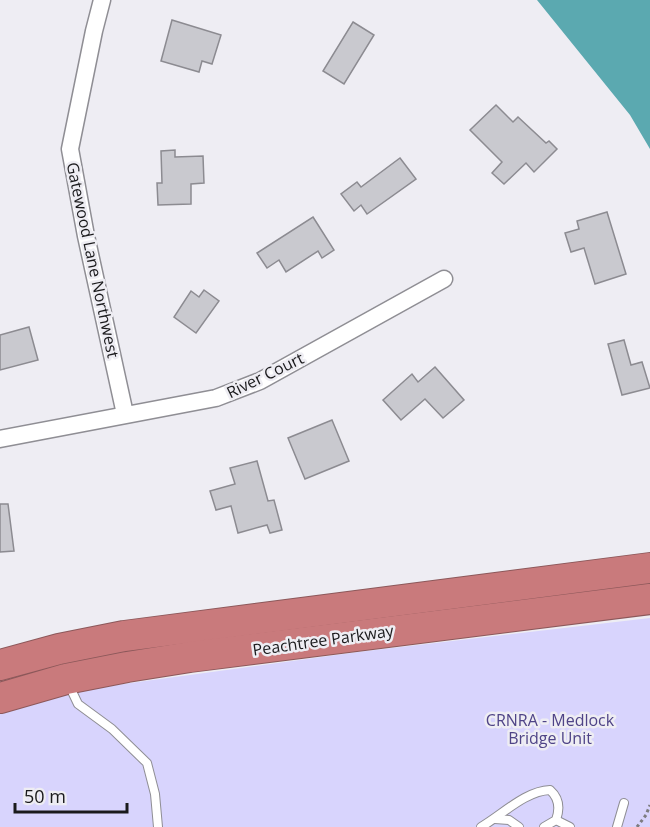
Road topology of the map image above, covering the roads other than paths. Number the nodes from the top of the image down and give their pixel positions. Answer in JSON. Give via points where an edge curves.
{"nodes":[{"id":1,"x":102,"y":0,"type":"edge"},
{"id":2,"x":444,"y":279,"type":"dead end"},
{"id":3,"x":125,"y":414,"type":"junction"},
{"id":4,"x":0,"y":439,"type":"edge"},
{"id":5,"x":649,"y":568,"type":"edge"},
{"id":6,"x":650,"y":599,"type":"edge"},
{"id":7,"x":62,"y":664,"type":"junction"},
{"id":8,"x":0,"y":665,"type":"edge"},
{"id":9,"x":0,"y":698,"type":"edge"},
{"id":10,"x":624,"y":803,"type":"dead end"},
{"id":11,"x":495,"y":819,"type":"junction"},
{"id":12,"x":556,"y":820,"type":"junction"},
{"id":13,"x":158,"y":827,"type":"edge"},
{"id":14,"x":481,"y":827,"type":"edge"},
{"id":15,"x":519,"y":827,"type":"edge"},
{"id":16,"x":544,"y":827,"type":"edge"},
{"id":17,"x":570,"y":827,"type":"edge"},
{"id":18,"x":617,"y":827,"type":"edge"}],
"edges":[{"from":1,"to":3,"type":"street","name":"Gatewood Lane Northwest","via":[[70,149]]},
{"from":2,"to":3,"type":"street","name":"River Court","via":[[260,381],[216,398]]},
{"from":3,"to":4,"type":"street","name":"River Court"},
{"from":5,"to":7,"type":"highway","name":"Peachtree Parkway","via":[[124,636]]},
{"from":6,"to":7,"type":"highway","name":"Peachtree Parkway","via":[[127,667]]},
{"from":7,"to":8,"type":"highway","name":"Peachtree Parkway"},
{"from":7,"to":9,"type":"highway","name":"Peachtree Parkway"},
{"from":7,"to":13,"type":"lane","via":[[78,704],[112,729],[147,763]]},
{"from":10,"to":18,"type":"lane"},
{"from":11,"to":12,"type":"lane","via":[[524,798],[550,790],[557,800]]},
{"from":11,"to":14,"type":"lane"},
{"from":11,"to":15,"type":"lane","via":[[509,820]]},
{"from":12,"to":16,"type":"lane"},
{"from":12,"to":17,"type":"lane"}]}
